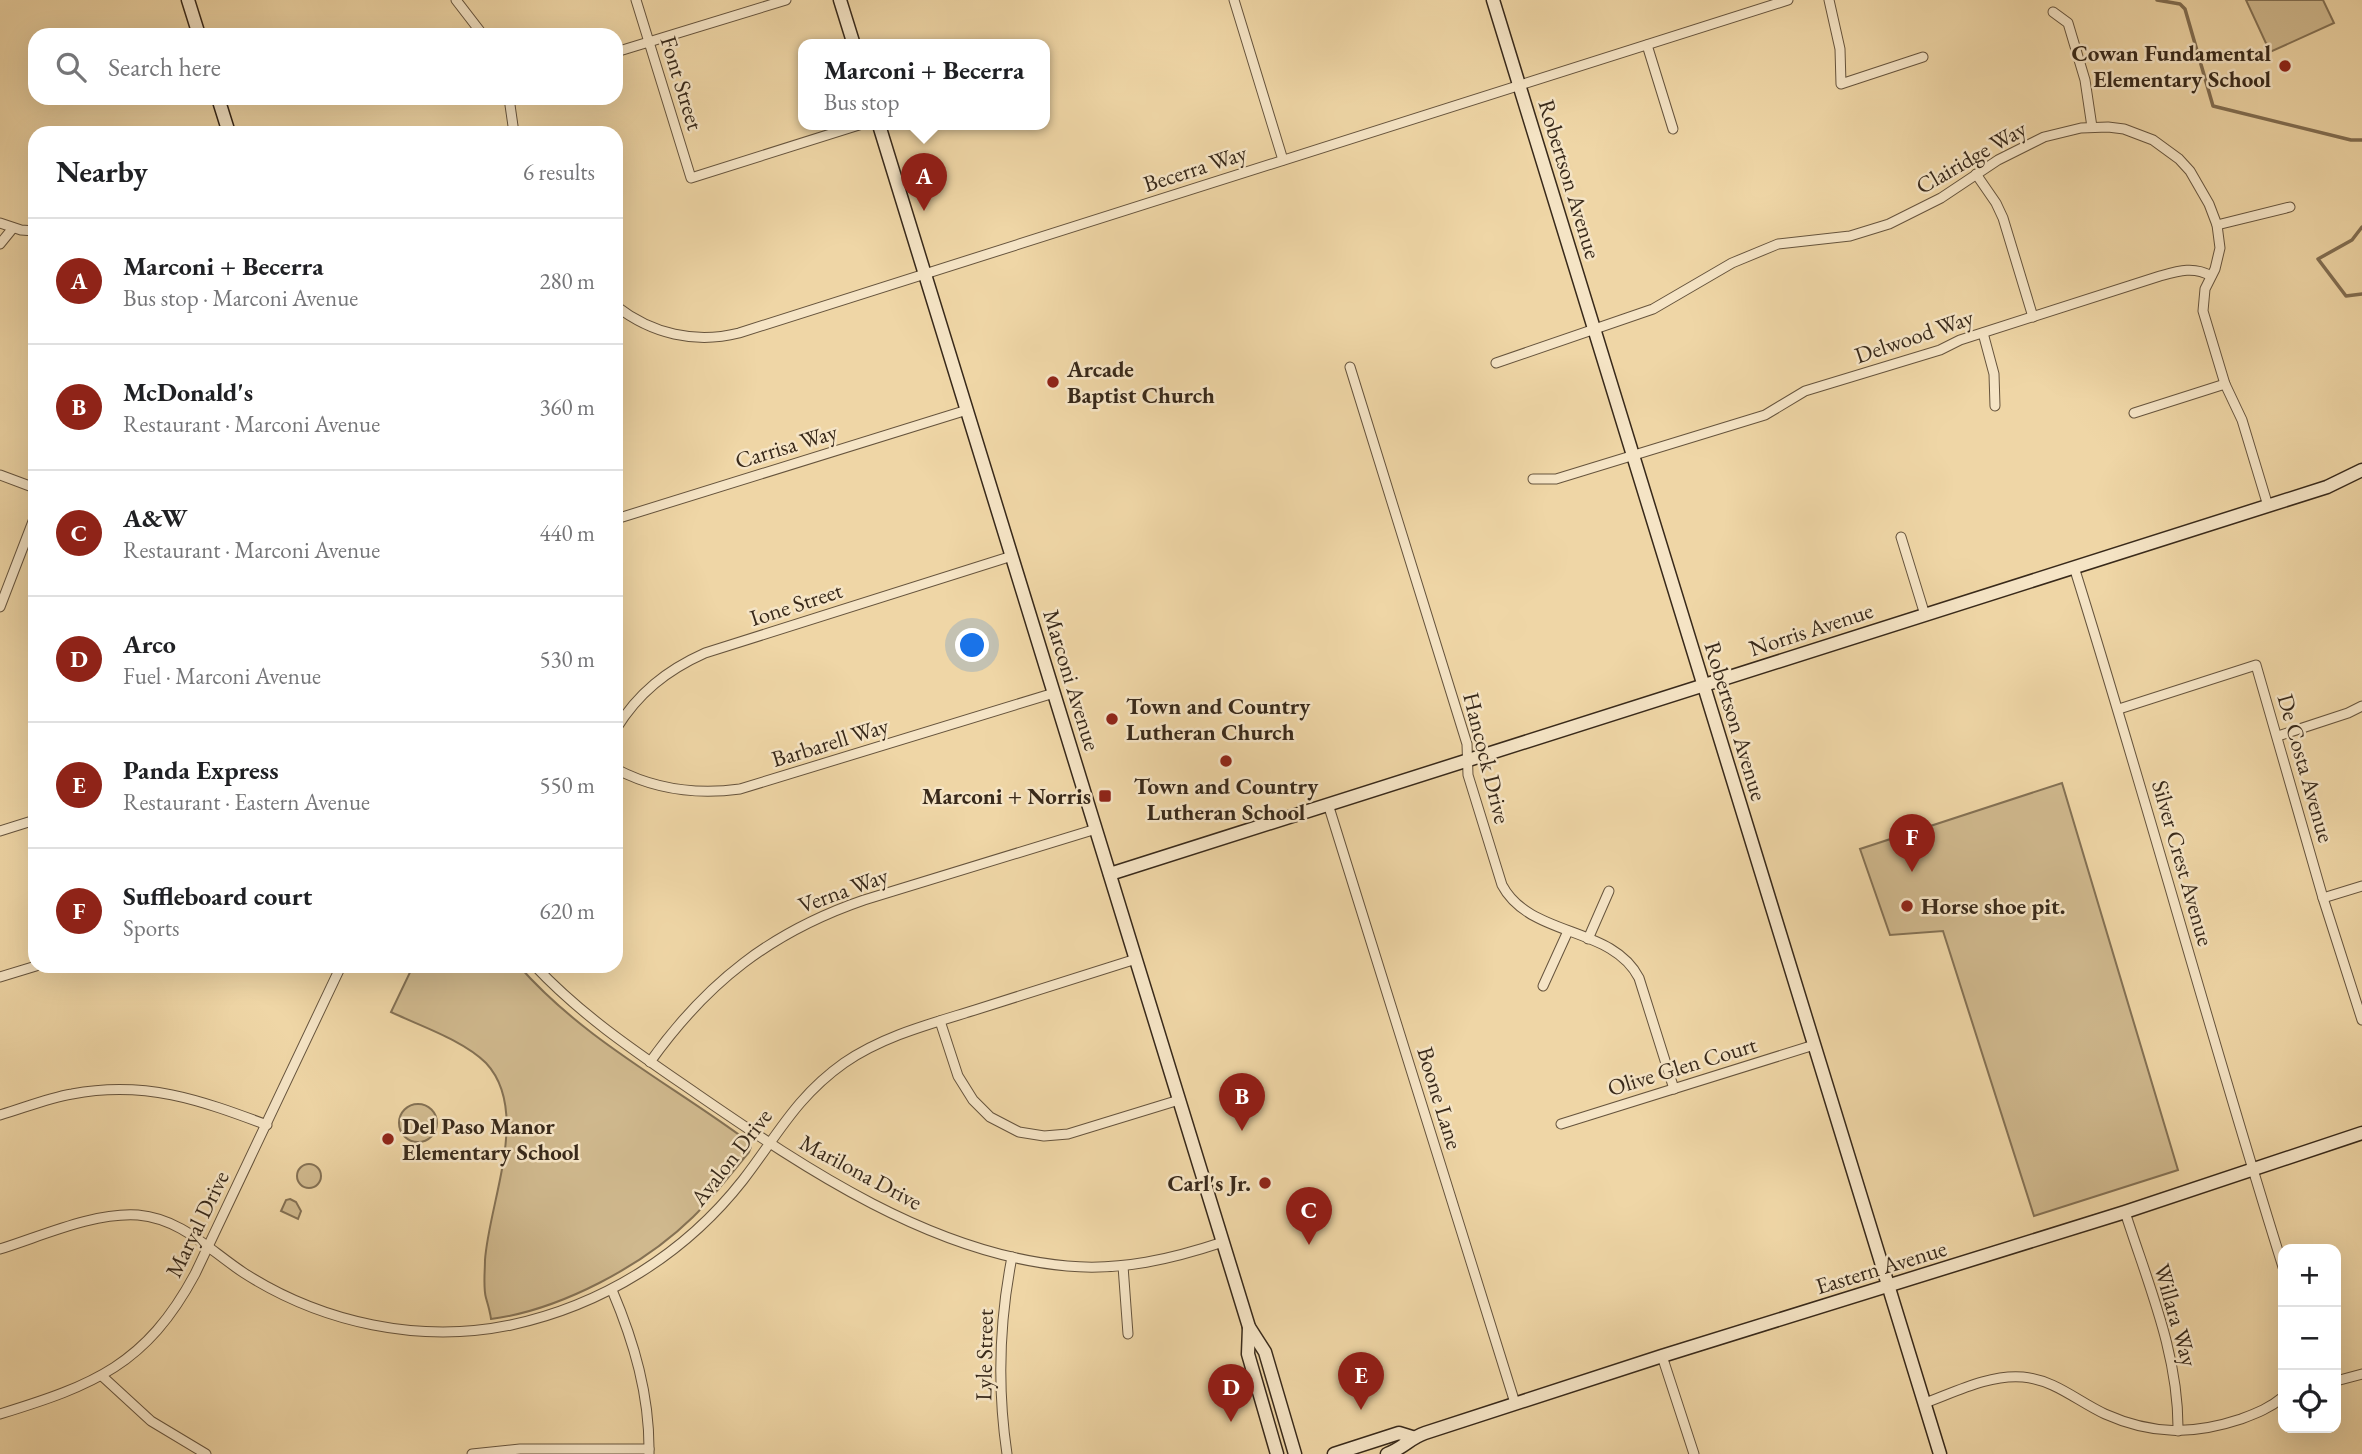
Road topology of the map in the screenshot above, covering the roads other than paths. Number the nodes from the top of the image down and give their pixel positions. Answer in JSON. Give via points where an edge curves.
{"nodes":[{"id":1,"x":188,"y":0,"type":"edge"},
{"id":2,"x":456,"y":0,"type":"edge"},
{"id":3,"x":636,"y":0,"type":"edge"},
{"id":4,"x":786,"y":0,"type":"edge"},
{"id":5,"x":840,"y":0,"type":"edge"},
{"id":6,"x":1234,"y":0,"type":"edge"},
{"id":7,"x":1493,"y":0,"type":"edge"},
{"id":8,"x":1788,"y":0,"type":"edge"},
{"id":9,"x":1829,"y":0,"type":"edge"},
{"id":10,"x":2053,"y":12,"type":"dead end"},
{"id":11,"x":197,"y":28,"type":"edge"},
{"id":12,"x":478,"y":28,"type":"edge"},
{"id":13,"x":852,"y":39,"type":"edge"},
{"id":14,"x":649,"y":43,"type":"junction"},
{"id":15,"x":1647,"y":45,"type":"junction"},
{"id":16,"x":623,"y":50,"type":"edge"},
{"id":17,"x":1923,"y":57,"type":"dead end"},
{"id":18,"x":1519,"y":85,"type":"junction"},
{"id":19,"x":220,"y":105,"type":"edge"},
{"id":20,"x":510,"y":105,"type":"edge"},
{"id":21,"x":227,"y":126,"type":"edge"},
{"id":22,"x":513,"y":126,"type":"edge"},
{"id":23,"x":2092,"y":127,"type":"junction"},
{"id":24,"x":1673,"y":129,"type":"dead end"},
{"id":25,"x":843,"y":130,"type":"edge"},
{"id":26,"x":881,"y":130,"type":"edge"},
{"id":27,"x":1283,"y":160,"type":"junction"},
{"id":28,"x":1976,"y":174,"type":"junction"},
{"id":29,"x":2290,"y":207,"type":"dead end"},
{"id":30,"x":0,"y":223,"type":"edge"},
{"id":31,"x":2217,"y":225,"type":"junction"},
{"id":32,"x":13,"y":228,"type":"junction"},
{"id":33,"x":28,"y":230,"type":"edge"},
{"id":34,"x":0,"y":244,"type":"edge"},
{"id":35,"x":925,"y":274,"type":"junction"},
{"id":36,"x":2211,"y":276,"type":"junction"},
{"id":37,"x":623,"y":310,"type":"edge"},
{"id":38,"x":2033,"y":317,"type":"junction"},
{"id":39,"x":1594,"y":330,"type":"junction"},
{"id":40,"x":1983,"y":333,"type":"junction"},
{"id":41,"x":1496,"y":363,"type":"dead end"},
{"id":42,"x":1350,"y":367,"type":"dead end"},
{"id":43,"x":2225,"y":384,"type":"junction"},
{"id":44,"x":1995,"y":406,"type":"dead end"},
{"id":45,"x":967,"y":410,"type":"junction"},
{"id":46,"x":2134,"y":413,"type":"dead end"},
{"id":47,"x":1633,"y":455,"type":"junction"},
{"id":48,"x":2362,"y":470,"type":"edge"},
{"id":49,"x":0,"y":475,"type":"edge"},
{"id":50,"x":1533,"y":479,"type":"dead end"},
{"id":51,"x":28,"y":485,"type":"edge"},
{"id":52,"x":2268,"y":506,"type":"junction"},
{"id":53,"x":623,"y":517,"type":"edge"},
{"id":54,"x":28,"y":534,"type":"edge"},
{"id":55,"x":1901,"y":537,"type":"dead end"},
{"id":56,"x":1012,"y":556,"type":"junction"},
{"id":57,"x":2074,"y":567,"type":"junction"},
{"id":58,"x":0,"y":607,"type":"edge"},
{"id":59,"x":1925,"y":615,"type":"junction"},
{"id":60,"x":1704,"y":685,"type":"junction"},
{"id":61,"x":1054,"y":693,"type":"junction"},
{"id":62,"x":2362,"y":706,"type":"edge"},
{"id":63,"x":2119,"y":709,"type":"junction"},
{"id":64,"x":623,"y":717,"type":"edge"},
{"id":65,"x":2278,"y":736,"type":"junction"},
{"id":66,"x":1467,"y":760,"type":"junction"},
{"id":67,"x":623,"y":772,"type":"edge"},
{"id":68,"x":1328,"y":804,"type":"junction"},
{"id":69,"x":28,"y":822,"type":"edge"},
{"id":70,"x":1096,"y":829,"type":"junction"},
{"id":71,"x":0,"y":831,"type":"edge"},
{"id":72,"x":1110,"y":874,"type":"junction"},
{"id":73,"x":2362,"y":886,"type":"edge"},
{"id":74,"x":1609,"y":891,"type":"dead end"},
{"id":75,"x":2323,"y":898,"type":"junction"},
{"id":76,"x":1568,"y":931,"type":"junction"},
{"id":77,"x":1588,"y":939,"type":"junction"},
{"id":78,"x":1136,"y":959,"type":"junction"},
{"id":79,"x":28,"y":968,"type":"edge"},
{"id":80,"x":338,"y":973,"type":"edge"},
{"id":81,"x":542,"y":973,"type":"edge"},
{"id":82,"x":0,"y":977,"type":"edge"},
{"id":83,"x":1543,"y":986,"type":"dead end"},
{"id":84,"x":2362,"y":1020,"type":"edge"},
{"id":85,"x":940,"y":1021,"type":"junction"},
{"id":86,"x":1814,"y":1045,"type":"junction"},
{"id":87,"x":650,"y":1062,"type":"junction"},
{"id":88,"x":1674,"y":1089,"type":"junction"},
{"id":89,"x":1179,"y":1100,"type":"junction"},
{"id":90,"x":0,"y":1115,"type":"edge"},
{"id":91,"x":1561,"y":1124,"type":"dead end"},
{"id":92,"x":267,"y":1125,"type":"junction"},
{"id":93,"x":2362,"y":1133,"type":"edge"},
{"id":94,"x":769,"y":1143,"type":"junction"},
{"id":95,"x":2252,"y":1170,"type":"junction"},
{"id":96,"x":2125,"y":1212,"type":"junction"},
{"id":97,"x":1223,"y":1242,"type":"junction"},
{"id":98,"x":209,"y":1246,"type":"junction"},
{"id":99,"x":0,"y":1249,"type":"edge"},
{"id":100,"x":2278,"y":1251,"type":"edge"},
{"id":101,"x":1012,"y":1257,"type":"junction"},
{"id":102,"x":1122,"y":1266,"type":"junction"},
{"id":103,"x":1889,"y":1287,"type":"junction"},
{"id":104,"x":612,"y":1290,"type":"junction"},
{"id":105,"x":1249,"y":1327,"type":"junction"},
{"id":106,"x":1128,"y":1334,"type":"dead end"},
{"id":107,"x":1662,"y":1356,"type":"junction"},
{"id":108,"x":2362,"y":1374,"type":"edge"},
{"id":109,"x":102,"y":1376,"type":"junction"},
{"id":110,"x":2341,"y":1380,"type":"edge"},
{"id":111,"x":2278,"y":1401,"type":"edge"},
{"id":112,"x":1924,"y":1403,"type":"junction"},
{"id":113,"x":1515,"y":1404,"type":"junction"},
{"id":114,"x":0,"y":1414,"type":"edge"},
{"id":115,"x":2178,"y":1432,"type":"junction"},
{"id":116,"x":1412,"y":1437,"type":"junction"},
{"id":117,"x":649,"y":1451,"type":"edge"},
{"id":118,"x":206,"y":1454,"type":"edge"},
{"id":119,"x":472,"y":1454,"type":"edge"},
{"id":120,"x":1007,"y":1454,"type":"edge"},
{"id":121,"x":1277,"y":1454,"type":"edge"},
{"id":122,"x":1295,"y":1454,"type":"edge"},
{"id":123,"x":1334,"y":1454,"type":"edge"},
{"id":124,"x":1387,"y":1454,"type":"edge"},
{"id":125,"x":1694,"y":1454,"type":"edge"},
{"id":126,"x":1940,"y":1454,"type":"edge"}],
"edges":[{"from":1,"to":11,"type":"street"},
{"from":2,"to":12,"type":"street"},
{"from":3,"to":14,"type":"street","name":"Font Street"},
{"from":4,"to":14,"type":"street"},
{"from":5,"to":13,"type":"street"},
{"from":6,"to":27,"type":"street"},
{"from":7,"to":18,"type":"street","name":"Robertson Avenue"},
{"from":8,"to":15,"type":"street","name":"Becerra Way"},
{"from":9,"to":17,"type":"street","via":[[1840,49],[1841,84]]},
{"from":10,"to":23,"type":"street","via":[[2068,23],[2085,80]]},
{"from":14,"to":16,"type":"street"},
{"from":14,"to":25,"type":"street","name":"Font Street","via":[[691,178]]},
{"from":15,"to":18,"type":"street","name":"Becerra Way"},
{"from":15,"to":24,"type":"street"},
{"from":18,"to":27,"type":"street","name":"Becerra Way"},
{"from":18,"to":39,"type":"street","name":"Robertson Avenue"},
{"from":19,"to":21,"type":"street"},
{"from":20,"to":22,"type":"street"},
{"from":23,"to":28,"type":"street","name":"Clairidge Way","via":[[2044,137]]},
{"from":23,"to":31,"type":"street","name":"Clairidge Way","via":[[2131,131],[2167,148],[2203,190]]},
{"from":26,"to":35,"type":"street","name":"Marconi Avenue"},
{"from":27,"to":35,"type":"street","name":"Becerra Way"},
{"from":28,"to":38,"type":"street","via":[[2003,218]]},
{"from":28,"to":39,"type":"street","name":"Clairidge Way","via":[[1889,224],[1850,236],[1778,244],[1732,263],[1653,309]]},
{"from":29,"to":31,"type":"street"},
{"from":30,"to":32,"type":"street"},
{"from":31,"to":36,"type":"street","name":"Clairidge Way","via":[[2220,248]]},
{"from":32,"to":33,"type":"street"},
{"from":32,"to":34,"type":"street"},
{"from":35,"to":37,"type":"street","name":"Becerra Way","via":[[739,333],[710,337],[668,333]]},
{"from":35,"to":45,"type":"street","name":"Marconi Avenue"},
{"from":36,"to":38,"type":"street","name":"Delwood Way","via":[[2181,271]]},
{"from":36,"to":43,"type":"street","name":"Clairidge Way","via":[[2203,311]]},
{"from":38,"to":40,"type":"street","name":"Delwood Way"},
{"from":39,"to":41,"type":"street","name":"Clairidge Way"},
{"from":39,"to":47,"type":"street","name":"Robertson Avenue"},
{"from":40,"to":44,"type":"street","via":[[1994,374]]},
{"from":40,"to":47,"type":"street","name":"Delwood Way","via":[[1805,391],[1765,415]]},
{"from":42,"to":66,"type":"street","name":"Hancock Drive","via":[[1467,744]]},
{"from":43,"to":46,"type":"street"},
{"from":43,"to":52,"type":"street","name":"Clairidge Way","via":[[2242,420]]},
{"from":45,"to":53,"type":"street","name":"Carrisa Way"},
{"from":45,"to":56,"type":"street","name":"Marconi Avenue"},
{"from":47,"to":50,"type":"street","name":"Delwood Way","via":[[1556,479]]},
{"from":47,"to":60,"type":"street","name":"Robertson Avenue"},
{"from":48,"to":52,"type":"street","name":"Norris Avenue"},
{"from":49,"to":51,"type":"street"},
{"from":52,"to":57,"type":"street","name":"Norris Avenue"},
{"from":54,"to":58,"type":"street"},
{"from":55,"to":59,"type":"street"},
{"from":56,"to":61,"type":"street","name":"Marconi Avenue"},
{"from":56,"to":64,"type":"street","name":"Ione Street","via":[[705,653],[658,680]]},
{"from":57,"to":59,"type":"street","name":"Norris Avenue"},
{"from":57,"to":63,"type":"street","name":"Silver Crest Avenue"},
{"from":59,"to":60,"type":"street","name":"Norris Avenue"},
{"from":60,"to":66,"type":"street","name":"Norris Avenue"},
{"from":60,"to":86,"type":"street","name":"Robertson Avenue"},
{"from":61,"to":67,"type":"street","name":"Barbarell Way","via":[[740,789],[681,791]]},
{"from":61,"to":70,"type":"street","name":"Marconi Avenue"},
{"from":62,"to":65,"type":"street"},
{"from":63,"to":65,"type":"street","name":"De Costa Avenue","via":[[2256,665]]},
{"from":63,"to":95,"type":"street","name":"Silver Crest Avenue"},
{"from":65,"to":75,"type":"street","name":"De Costa Avenue"},
{"from":66,"to":68,"type":"street","name":"Norris Avenue"},
{"from":66,"to":76,"type":"street","name":"Hancock Drive","via":[[1506,891],[1526,912]]},
{"from":68,"to":72,"type":"street","name":"Norris Avenue"},
{"from":68,"to":113,"type":"street","name":"Boone Lane"},
{"from":69,"to":71,"type":"street"},
{"from":70,"to":72,"type":"street","name":"Marconi Avenue"},
{"from":70,"to":87,"type":"street","name":"Verna Way","via":[[864,900],[789,931],[707,993]]},
{"from":72,"to":78,"type":"street","name":"Marconi Avenue"},
{"from":73,"to":75,"type":"street"},
{"from":74,"to":77,"type":"street"},
{"from":75,"to":84,"type":"street","name":"De Costa Avenue"},
{"from":76,"to":77,"type":"street","name":"Hancock Drive"},
{"from":76,"to":83,"type":"street"},
{"from":77,"to":88,"type":"street","name":"Hancock Drive","via":[[1621,956],[1636,972]]},
{"from":78,"to":85,"type":"street","name":"Avalon Drive"},
{"from":78,"to":89,"type":"street","name":"Marconi Avenue"},
{"from":79,"to":82,"type":"street"},
{"from":80,"to":92,"type":"street","name":"Maryal Drive"},
{"from":81,"to":87,"type":"street","name":"Marilona Drive","via":[[596,1024]]},
{"from":85,"to":89,"type":"street","via":[[969,1095],[990,1117],[1019,1132],[1068,1134]]},
{"from":85,"to":94,"type":"street","name":"Avalon Drive","via":[[894,1036],[845,1062],[803,1098]]},
{"from":86,"to":88,"type":"street","name":"Olive Glen Court"},
{"from":86,"to":103,"type":"street","name":"Robertson Avenue"},
{"from":87,"to":94,"type":"street","name":"Marilona Drive"},
{"from":88,"to":91,"type":"street","name":"Olive Glen Court"},
{"from":89,"to":97,"type":"street","name":"Marconi Avenue"},
{"from":90,"to":92,"type":"street","via":[[71,1094],[143,1090],[197,1100]]},
{"from":92,"to":98,"type":"street","name":"Maryal Drive"},
{"from":93,"to":95,"type":"street","name":"Eastern Avenue"},
{"from":94,"to":101,"type":"street","name":"Marilona Drive","via":[[890,1211],[946,1236]]},
{"from":94,"to":104,"type":"street","name":"Avalon Drive","via":[[702,1225],[659,1261]]},
{"from":95,"to":96,"type":"street","name":"Eastern Avenue"},
{"from":95,"to":100,"type":"street","name":"Silver Crest Avenue"},
{"from":96,"to":103,"type":"street","name":"Eastern Avenue"},
{"from":96,"to":115,"type":"street","name":"Willara Way","via":[[2171,1356]]},
{"from":97,"to":102,"type":"street","name":"Marilona Drive","via":[[1167,1259]]},
{"from":97,"to":105,"type":"street","name":"Marconi Avenue"},
{"from":98,"to":99,"type":"street","name":"Avalon Drive","via":[[173,1224],[122,1215]]},
{"from":98,"to":104,"type":"street","name":"Avalon Drive","via":[[256,1280],[310,1307],[354,1321],[406,1329],[500,1327],[558,1312]]},
{"from":98,"to":109,"type":"street","name":"Maryal Drive","via":[[164,1322],[142,1346]]},
{"from":101,"to":102,"type":"street","name":"Marilona Drive","via":[[1068,1266]]},
{"from":101,"to":120,"type":"street","name":"Lyle Street","via":[[999,1360]]},
{"from":102,"to":106,"type":"street"},
{"from":103,"to":107,"type":"street","name":"Eastern Avenue"},
{"from":103,"to":112,"type":"street","name":"Robertson Avenue"},
{"from":104,"to":117,"type":"street","via":[[640,1371]]},
{"from":105,"to":121,"type":"street","name":"Marconi Avenue","via":[[1248,1354]]},
{"from":105,"to":122,"type":"street","name":"Marconi Avenue","via":[[1265,1352]]},
{"from":107,"to":113,"type":"street","name":"Eastern Avenue"},
{"from":107,"to":125,"type":"street"},
{"from":108,"to":110,"type":"street"},
{"from":109,"to":114,"type":"street","name":"Maryal Drive"},
{"from":109,"to":118,"type":"street","via":[[150,1421]]},
{"from":111,"to":115,"type":"street","via":[[2262,1412],[2219,1426]]},
{"from":112,"to":115,"type":"street","via":[[2000,1378],[2024,1377],[2048,1382],[2128,1423]]},
{"from":112,"to":126,"type":"street","name":"Robertson Avenue"},
{"from":113,"to":116,"type":"street","name":"Eastern Avenue"},
{"from":116,"to":123,"type":"street","name":"Eastern Avenue","via":[[1399,1433]]},
{"from":116,"to":124,"type":"street","name":"Eastern Avenue","via":[[1402,1449]]},
{"from":117,"to":119,"type":"street","via":[[530,1449]]}]}
